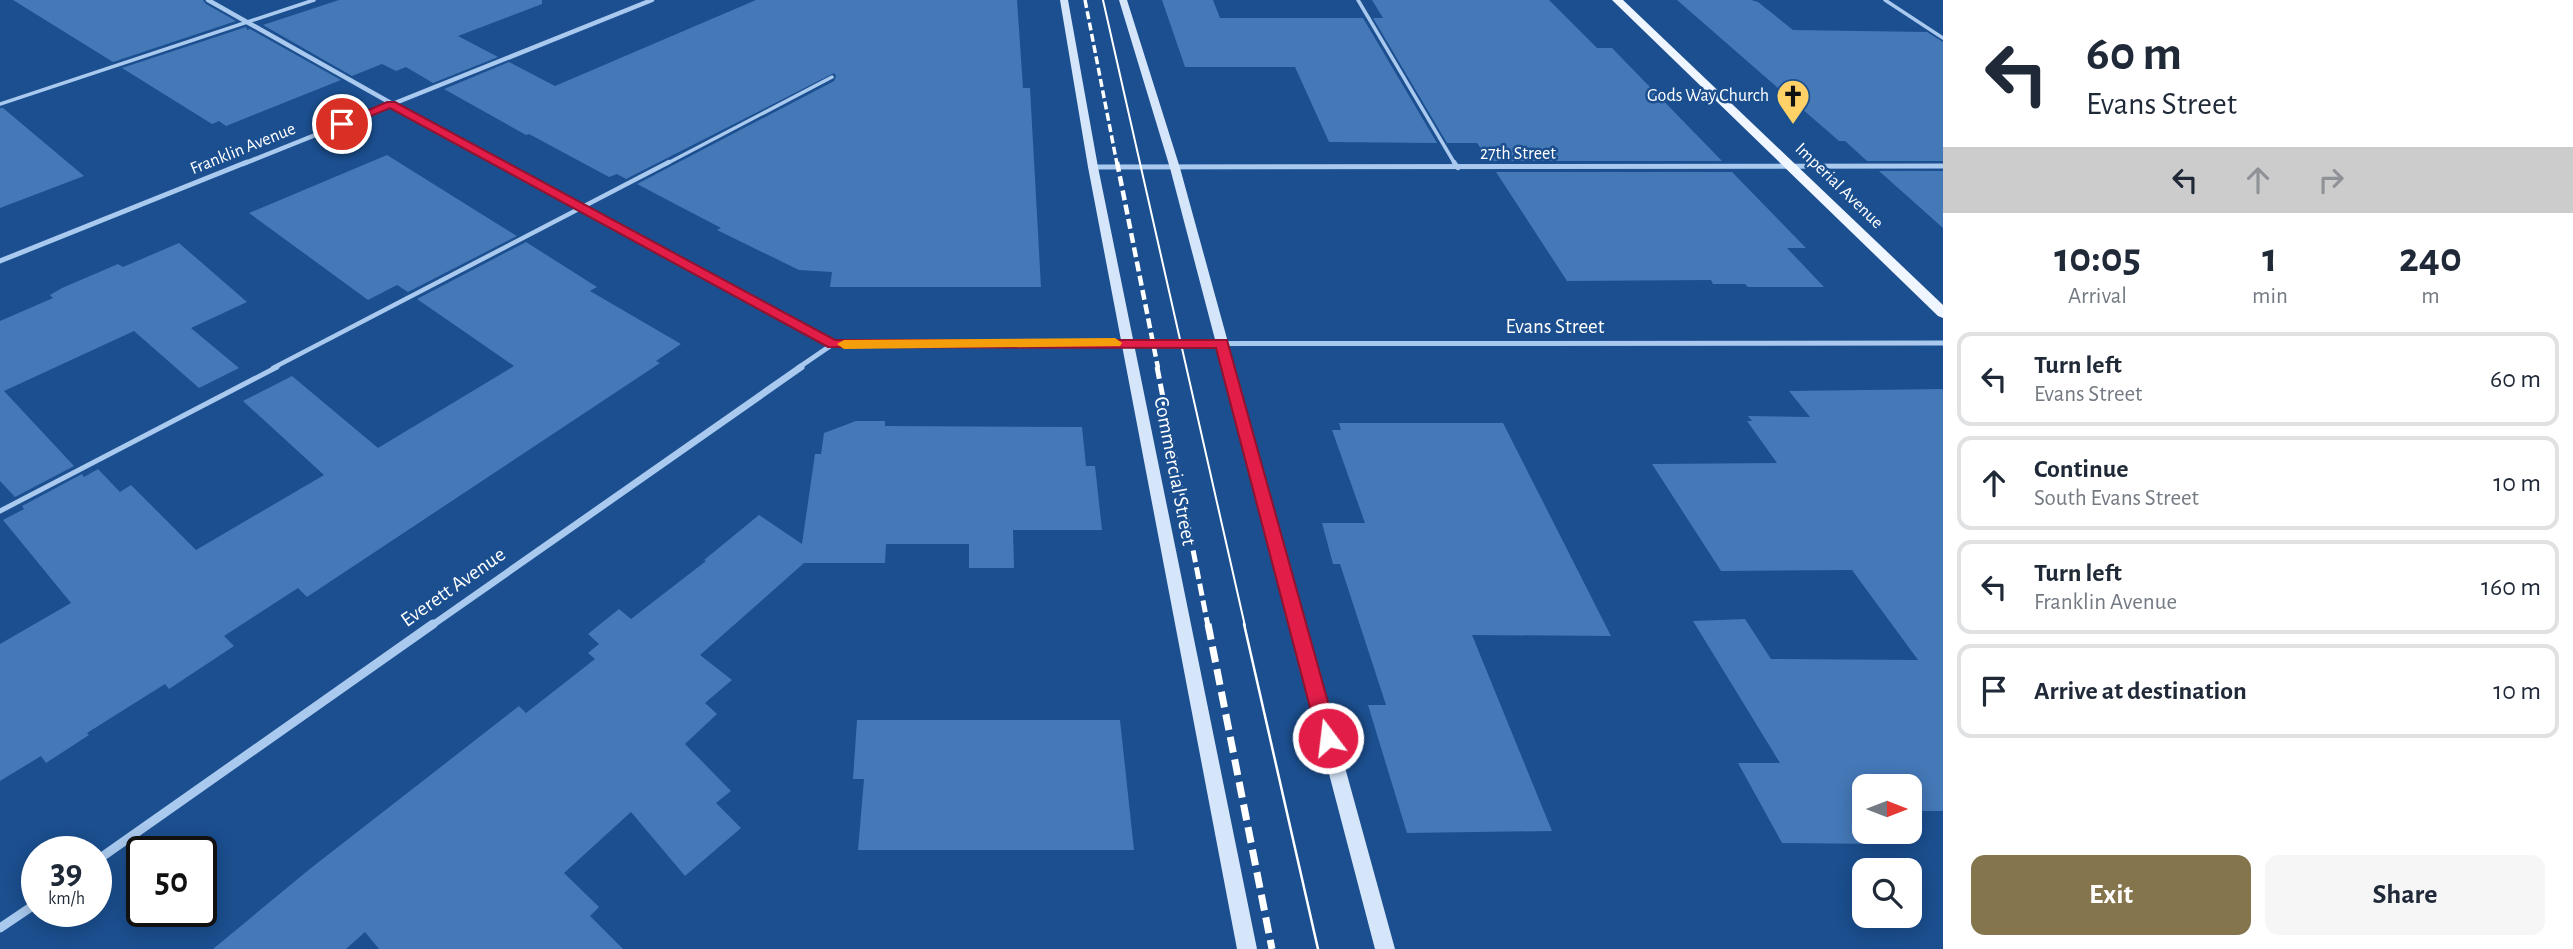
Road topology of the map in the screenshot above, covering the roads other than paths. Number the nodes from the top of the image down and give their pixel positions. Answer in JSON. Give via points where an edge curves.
{"nodes":[{"id":1,"x":208,"y":0,"type":"edge"},
{"id":2,"x":314,"y":0,"type":"edge"},
{"id":3,"x":652,"y":0,"type":"edge"},
{"id":4,"x":1064,"y":0,"type":"edge"},
{"id":5,"x":1123,"y":0,"type":"edge"},
{"id":6,"x":1358,"y":0,"type":"edge"},
{"id":7,"x":1617,"y":0,"type":"edge"},
{"id":8,"x":1885,"y":0,"type":"edge"},
{"id":9,"x":247,"y":22,"type":"junction"},
{"id":10,"x":1943,"y":38,"type":"edge"},
{"id":11,"x":832,"y":77,"type":"dead end"},
{"id":12,"x":0,"y":104,"type":"edge"},
{"id":13,"x":391,"y":104,"type":"junction"},
{"id":14,"x":1943,"y":166,"type":"edge"},
{"id":15,"x":1093,"y":167,"type":"junction"},
{"id":16,"x":1175,"y":168,"type":"junction"},
{"id":17,"x":1458,"y":168,"type":"junction"},
{"id":18,"x":1791,"y":168,"type":"junction"},
{"id":19,"x":582,"y":209,"type":"junction"},
{"id":20,"x":0,"y":261,"type":"edge"},
{"id":21,"x":1943,"y":313,"type":"edge"},
{"id":22,"x":1129,"y":343,"type":"junction"},
{"id":23,"x":1222,"y":343,"type":"junction"},
{"id":24,"x":1943,"y":343,"type":"edge"},
{"id":25,"x":833,"y":344,"type":"junction"},
{"id":26,"x":0,"y":511,"type":"edge"},
{"id":27,"x":112,"y":850,"type":"edge"},
{"id":28,"x":21,"y":914,"type":"edge"},
{"id":29,"x":0,"y":928,"type":"edge"},
{"id":30,"x":1247,"y":949,"type":"edge"},
{"id":31,"x":1385,"y":949,"type":"edge"}],
"edges":[{"from":1,"to":9,"type":"street"},
{"from":2,"to":9,"type":"lane"},
{"from":3,"to":13,"type":"street","name":"Franklin Avenue"},
{"from":4,"to":15,"type":"main road","name":"Commercial Street"},
{"from":5,"to":16,"type":"main road"},
{"from":6,"to":17,"type":"lane"},
{"from":7,"to":18,"type":"main road","name":"Imperial Avenue"},
{"from":8,"to":10,"type":"lane"},
{"from":9,"to":12,"type":"lane"},
{"from":9,"to":13,"type":"street"},
{"from":11,"to":19,"type":"lane"},
{"from":13,"to":19,"type":"street"},
{"from":13,"to":20,"type":"street","name":"Franklin Avenue"},
{"from":14,"to":18,"type":"street","name":"27th Street"},
{"from":15,"to":16,"type":"street","name":"27th Street"},
{"from":15,"to":22,"type":"main road","name":"Commercial Street"},
{"from":16,"to":17,"type":"street","name":"27th Street"},
{"from":16,"to":23,"type":"main road"},
{"from":17,"to":18,"type":"street","name":"27th Street"},
{"from":18,"to":21,"type":"main road","name":"Imperial Avenue"},
{"from":19,"to":25,"type":"street"},
{"from":19,"to":26,"type":"lane"},
{"from":22,"to":23,"type":"street","name":"Evans Street"},
{"from":22,"to":25,"type":"street","name":"Evans Street"},
{"from":22,"to":30,"type":"main road","name":"Commercial Street"},
{"from":23,"to":24,"type":"street","name":"Evans Street"},
{"from":23,"to":31,"type":"main road"},
{"from":25,"to":27,"type":"street","name":"Everett Avenue"},
{"from":28,"to":29,"type":"street"}]}
